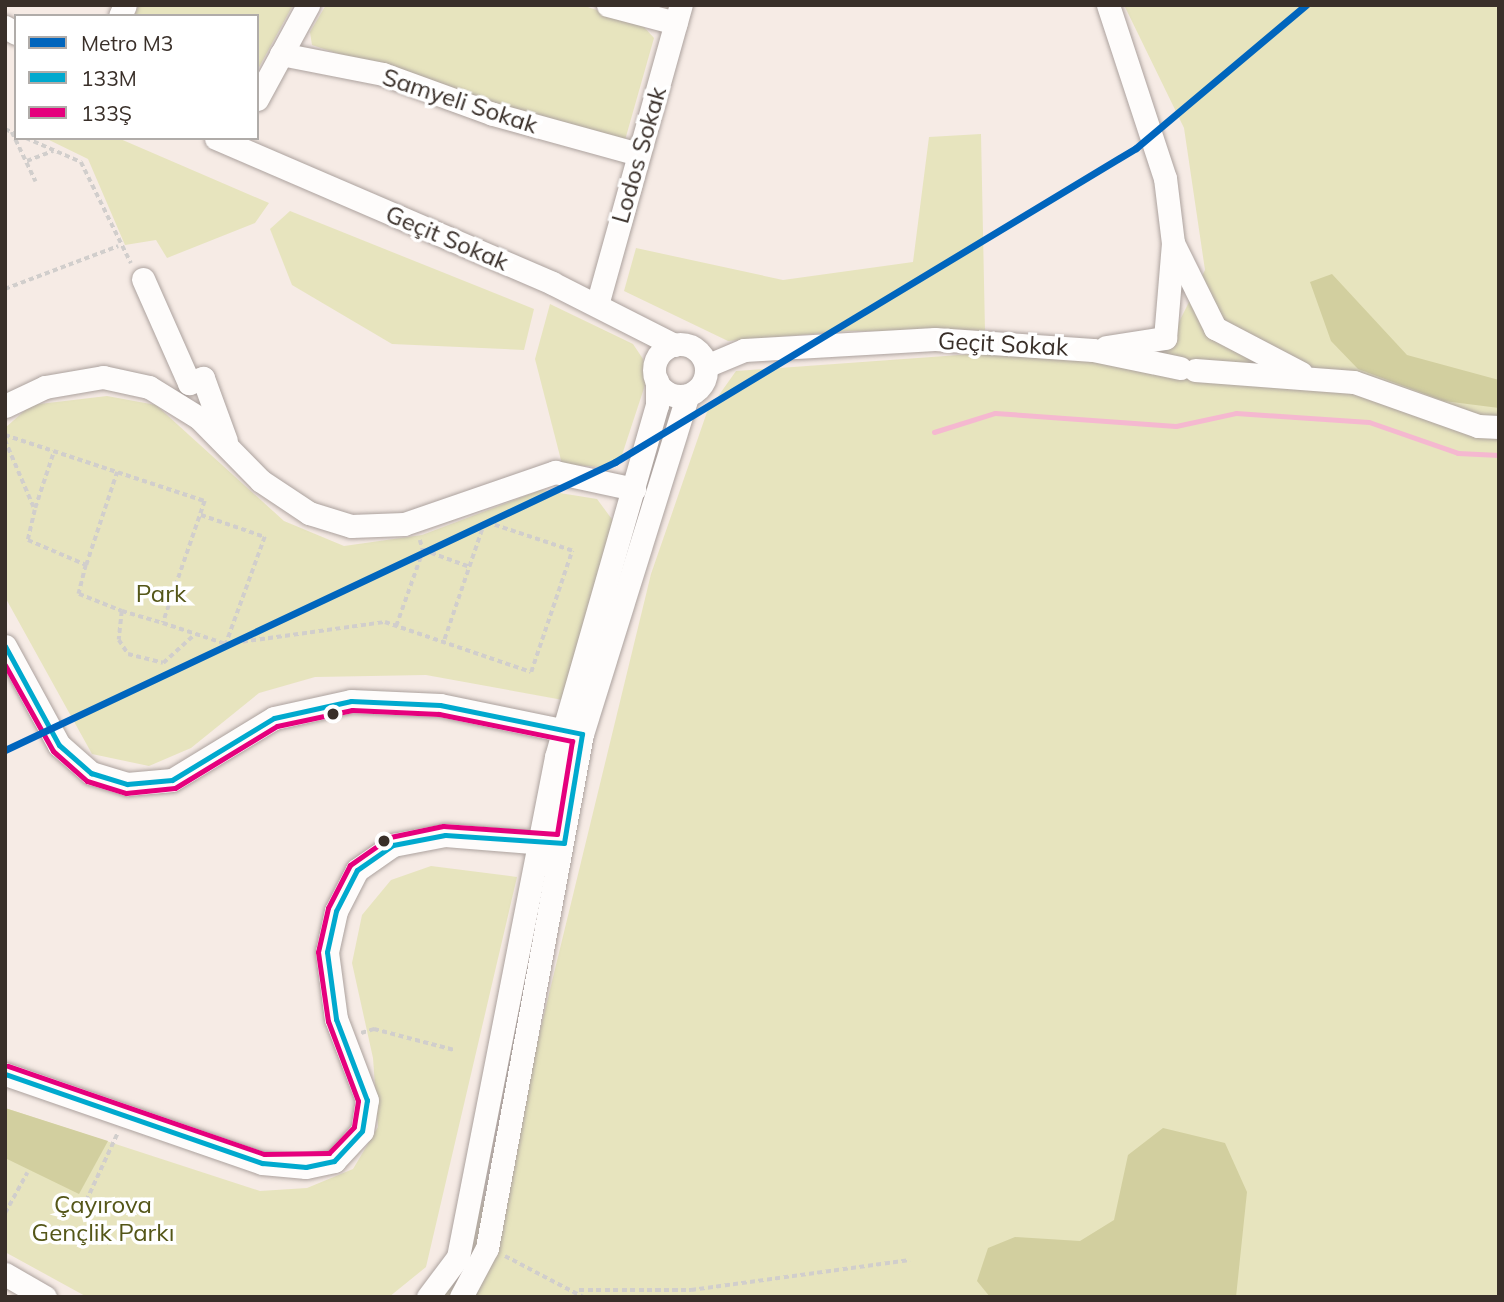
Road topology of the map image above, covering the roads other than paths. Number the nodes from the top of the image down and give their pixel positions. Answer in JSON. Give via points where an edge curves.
{"nodes":[{"id":1,"x":308,"y":5,"type":"edge"},
{"id":2,"x":608,"y":5,"type":"edge"},
{"id":3,"x":1108,"y":5,"type":"edge"},
{"id":4,"x":679,"y":14,"type":"edge"},
{"id":5,"x":281,"y":54,"type":"junction"},
{"id":6,"x":259,"y":95,"type":"edge"},
{"id":7,"x":229,"y":141,"type":"edge"},
{"id":8,"x":638,"y":154,"type":"junction"},
{"id":9,"x":1173,"y":243,"type":"junction"},
{"id":10,"x":144,"y":279,"type":"road end"},
{"id":11,"x":597,"y":305,"type":"junction"},
{"id":12,"x":1215,"y":328,"type":"junction"},
{"id":13,"x":1165,"y":338,"type":"junction"},
{"id":14,"x":674,"y":345,"type":"junction"},
{"id":15,"x":1093,"y":349,"type":"junction"},
{"id":16,"x":706,"y":366,"type":"junction"},
{"id":17,"x":1188,"y":369,"type":"junction"},
{"id":18,"x":1307,"y":376,"type":"junction"},
{"id":19,"x":656,"y":381,"type":"junction"},
{"id":20,"x":687,"y":396,"type":"junction"},
{"id":21,"x":5,"y":406,"type":"edge"},
{"id":22,"x":1499,"y":427,"type":"edge"},
{"id":23,"x":228,"y":447,"type":"junction"},
{"id":24,"x":634,"y":489,"type":"junction"},
{"id":25,"x":5,"y":646,"type":"edge"},
{"id":26,"x":573,"y":731,"type":"junction"},
{"id":27,"x":554,"y":844,"type":"junction"},
{"id":28,"x":5,"y":1074,"type":"edge"},
{"id":29,"x":5,"y":1274,"type":"edge"},
{"id":30,"x":45,"y":1297,"type":"edge"},
{"id":31,"x":428,"y":1297,"type":"edge"},
{"id":32,"x":461,"y":1297,"type":"edge"}],
"edges":[{"from":1,"to":5,"type":"street"},
{"from":2,"to":4,"type":"street"},
{"from":3,"to":9,"type":"street","via":[[1165,178]]},
{"from":4,"to":8,"type":"street","name":"Lodos Sokak"},
{"from":5,"to":6,"type":"street"},
{"from":5,"to":8,"type":"street","name":"Samyeli Sokak","via":[[383,74],[493,114]]},
{"from":7,"to":11,"type":"street","name":"Geçit Sokak"},
{"from":8,"to":11,"type":"street","name":"Lodos Sokak"},
{"from":9,"to":12,"type":"street"},
{"from":9,"to":13,"type":"street"},
{"from":10,"to":23,"type":"street","via":[[189,383],[203,377]]},
{"from":11,"to":14,"type":"street","name":"Geçit Sokak"},
{"from":12,"to":13,"type":"street","via":[[1191,316],[1174,322]]},
{"from":12,"to":17,"type":"street","via":[[1216,355]]},
{"from":12,"to":18,"type":"street"},
{"from":13,"to":15,"type":"street"},
{"from":13,"to":17,"type":"street","via":[[1170,359]]},
{"from":14,"to":16,"type":"street","via":[[698,351]]},
{"from":14,"to":19,"type":"street","via":[[656,362]]},
{"from":15,"to":16,"type":"street","name":"Geçit Sokak","via":[[935,340],[744,350]]},
{"from":15,"to":17,"type":"street"},
{"from":16,"to":20,"type":"street","via":[[703,382]]},
{"from":17,"to":18,"type":"street"},
{"from":18,"to":22,"type":"street","via":[[1354,382],[1478,426]]},
{"from":19,"to":20,"type":"street","via":[[667,392]]},
{"from":19,"to":24,"type":"street","via":[[657,405]]},
{"from":20,"to":26,"type":"street"},
{"from":21,"to":23,"type":"street","via":[[45,387],[103,377],[149,387],[199,418]]},
{"from":23,"to":24,"type":"street","via":[[261,481],[309,513],[351,526],[414,521],[555,472]]},
{"from":24,"to":26,"type":"street"},
{"from":25,"to":26,"type":"street","via":[[60,745],[91,773],[127,784],[172,780],[274,718],[351,701],[440,705]]},
{"from":26,"to":27,"type":"street"},
{"from":27,"to":28,"type":"street","via":[[445,835],[393,845],[356,870],[336,911],[327,953],[336,1019],[367,1100],[362,1131],[334,1161],[306,1167],[262,1163]]},
{"from":27,"to":31,"type":"street","via":[[458,1257]]},
{"from":27,"to":32,"type":"street","via":[[487,1248]]},
{"from":29,"to":30,"type":"street"}]}
